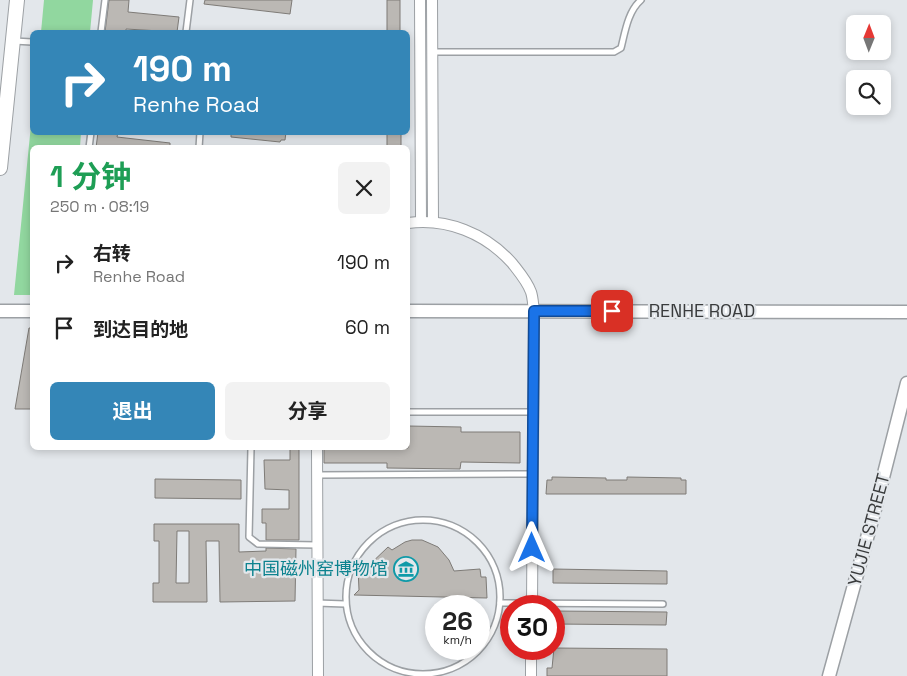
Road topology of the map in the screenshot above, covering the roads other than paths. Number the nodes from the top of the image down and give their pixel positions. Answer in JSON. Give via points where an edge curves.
{"nodes":[{"id":1,"x":17,"y":0,"type":"edge"},
{"id":2,"x":105,"y":0,"type":"edge"},
{"id":3,"x":190,"y":0,"type":"edge"},
{"id":4,"x":420,"y":0,"type":"edge"},
{"id":5,"x":432,"y":0,"type":"edge"},
{"id":6,"x":641,"y":0,"type":"edge"},
{"id":7,"x":102,"y":30,"type":"edge"},
{"id":8,"x":186,"y":30,"type":"edge"},
{"id":9,"x":13,"y":40,"type":"junction"},
{"id":10,"x":30,"y":42,"type":"edge"},
{"id":11,"x":432,"y":52,"type":"junction"},
{"id":12,"x":0,"y":168,"type":"edge"},
{"id":13,"x":420,"y":222,"type":"junction"},
{"id":14,"x":433,"y":222,"type":"junction"},
{"id":15,"x":410,"y":223,"type":"edge"},
{"id":16,"x":0,"y":311,"type":"edge"},
{"id":17,"x":30,"y":311,"type":"edge"},
{"id":18,"x":410,"y":311,"type":"edge"},
{"id":19,"x":534,"y":311,"type":"junction"},
{"id":20,"x":907,"y":312,"type":"edge"},
{"id":21,"x":907,"y":384,"type":"edge"},
{"id":22,"x":410,"y":412,"type":"edge"},
{"id":23,"x":533,"y":412,"type":"junction"},
{"id":24,"x":251,"y":450,"type":"edge"},
{"id":25,"x":317,"y":450,"type":"edge"},
{"id":26,"x":533,"y":474,"type":"junction"},
{"id":27,"x":317,"y":475,"type":"junction"},
{"id":28,"x":317,"y":545,"type":"junction"},
{"id":29,"x":532,"y":595,"type":"edge"},
{"id":30,"x":317,"y":603,"type":"junction"},
{"id":31,"x":500,"y":603,"type":"joint"},
{"id":32,"x":345,"y":604,"type":"junction"},
{"id":33,"x":663,"y":604,"type":"dead end"},
{"id":34,"x":565,"y":605,"type":"edge"},
{"id":35,"x":531,"y":660,"type":"edge"},
{"id":36,"x":318,"y":676,"type":"edge"},
{"id":37,"x":531,"y":676,"type":"edge"},
{"id":38,"x":829,"y":676,"type":"edge"}],
"edges":[{"from":1,"to":9,"type":"main road"},
{"from":2,"to":7,"type":"lane"},
{"from":3,"to":8,"type":"lane"},
{"from":4,"to":13,"type":"street"},
{"from":5,"to":11,"type":"street"},
{"from":6,"to":11,"type":"lane","via":[[627,24],[621,48],[614,52]]},
{"from":9,"to":10,"type":"lane"},
{"from":9,"to":12,"type":"main road"},
{"from":11,"to":14,"type":"street"},
{"from":13,"to":14,"type":"street"},
{"from":13,"to":15,"type":"street"},
{"from":14,"to":19,"type":"street","via":[[473,234],[505,255],[525,279],[532,293]]},
{"from":16,"to":17,"type":"street"},
{"from":18,"to":19,"type":"street","name":"RENHE ROAD"},
{"from":19,"to":20,"type":"street","name":"RENHE ROAD"},
{"from":19,"to":23,"type":"street"},
{"from":21,"to":38,"type":"street","name":"YUJIE STREET"},
{"from":22,"to":23,"type":"lane"},
{"from":23,"to":26,"type":"street"},
{"from":24,"to":28,"type":"lane","via":[[249,537],[258,544]]},
{"from":25,"to":27,"type":"street"},
{"from":26,"to":27,"type":"lane"},
{"from":26,"to":29,"type":"street"},
{"from":27,"to":28,"type":"street"},
{"from":28,"to":30,"type":"street"},
{"from":30,"to":32,"type":"lane"},
{"from":30,"to":36,"type":"street"},
{"from":31,"to":32,"type":"lane","via":[[490,637],[479,651],[449,670],[432,674],[397,670],[367,651],[356,637]]},
{"from":31,"to":32,"type":"lane","via":[[497,575],[490,558],[478,543],[455,526],[418,520],[399,523],[382,531],[361,550],[348,576]]},
{"from":33,"to":34,"type":"lane"},
{"from":35,"to":37,"type":"street"}]}
